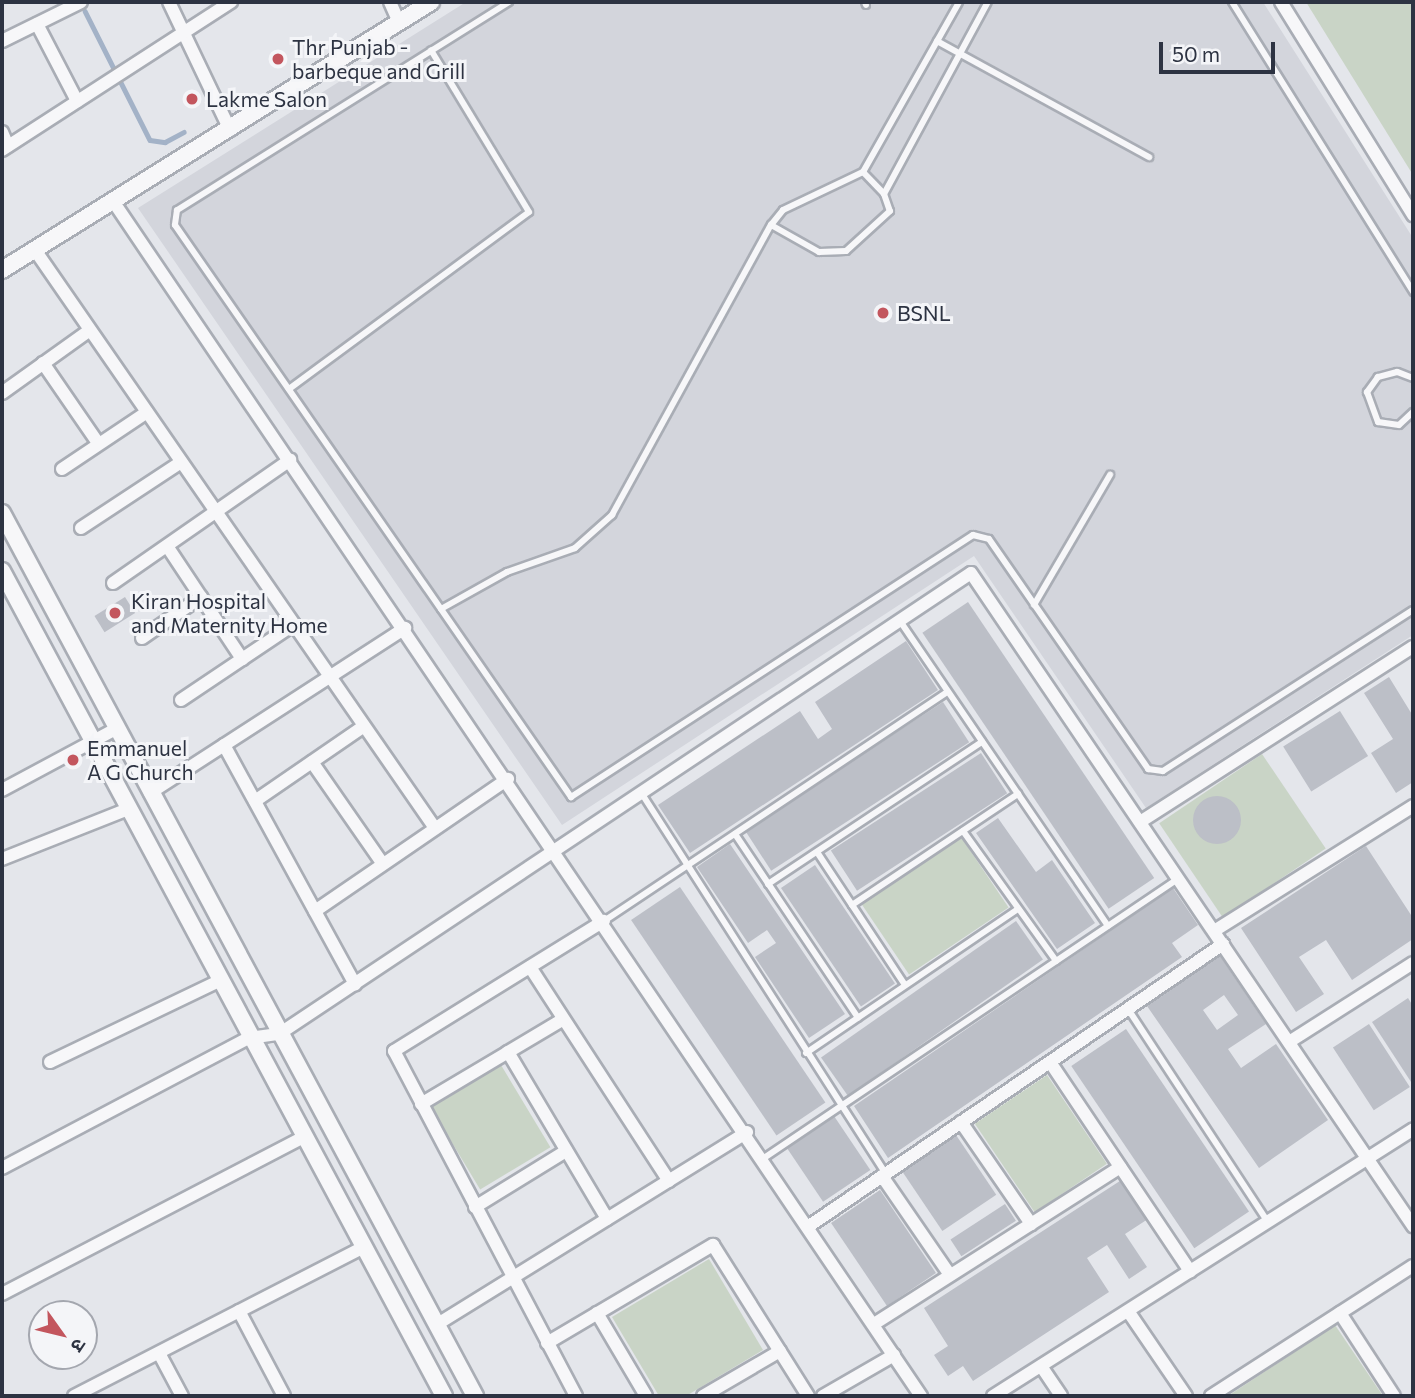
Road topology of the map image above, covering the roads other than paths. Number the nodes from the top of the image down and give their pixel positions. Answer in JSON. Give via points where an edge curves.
{"nodes":[{"id":1,"x":169,"y":2,"type":"edge"},
{"id":2,"x":231,"y":2,"type":"edge"},
{"id":3,"x":390,"y":2,"type":"edge"},
{"id":4,"x":431,"y":2,"type":"edge"},
{"id":5,"x":509,"y":2,"type":"edge"},
{"id":6,"x":959,"y":2,"type":"edge"},
{"id":7,"x":988,"y":2,"type":"edge"},
{"id":8,"x":1232,"y":2,"type":"edge"},
{"id":9,"x":1281,"y":2,"type":"edge"},
{"id":10,"x":74,"y":3,"type":"edge"},
{"id":11,"x":400,"y":22,"type":"junction"},
{"id":12,"x":37,"y":24,"type":"junction"},
{"id":13,"x":184,"y":32,"type":"junction"},
{"id":14,"x":2,"y":41,"type":"edge"},
{"id":15,"x":937,"y":41,"type":"junction"},
{"id":16,"x":431,"y":50,"type":"junction"},
{"id":17,"x":960,"y":54,"type":"junction"},
{"id":18,"x":77,"y":101,"type":"junction"},
{"id":19,"x":230,"y":130,"type":"junction"},
{"id":20,"x":2,"y":132,"type":"edge"},
{"id":21,"x":5,"y":148,"type":"edge"},
{"id":22,"x":1149,"y":157,"type":"dead end"},
{"id":23,"x":863,"y":172,"type":"junction"},
{"id":24,"x":884,"y":194,"type":"junction"},
{"id":25,"x":113,"y":201,"type":"junction"},
{"id":26,"x":1413,"y":215,"type":"edge"},
{"id":27,"x":771,"y":225,"type":"junction"},
{"id":28,"x":35,"y":250,"type":"junction"},
{"id":29,"x":2,"y":270,"type":"edge"},
{"id":30,"x":1413,"y":292,"type":"edge"},
{"id":31,"x":90,"y":330,"type":"junction"},
{"id":32,"x":43,"y":363,"type":"junction"},
{"id":33,"x":1413,"y":378,"type":"edge"},
{"id":34,"x":289,"y":389,"type":"junction"},
{"id":35,"x":2,"y":393,"type":"edge"},
{"id":36,"x":147,"y":412,"type":"junction"},
{"id":37,"x":1413,"y":412,"type":"edge"},
{"id":38,"x":98,"y":443,"type":"junction"},
{"id":39,"x":290,"y":460,"type":"junction"},
{"id":40,"x":181,"y":462,"type":"junction"},
{"id":41,"x":62,"y":469,"type":"dead end"},
{"id":42,"x":1110,"y":475,"type":"dead end"},
{"id":43,"x":216,"y":512,"type":"junction"},
{"id":44,"x":2,"y":513,"type":"edge"},
{"id":45,"x":81,"y":528,"type":"dead end"},
{"id":46,"x":167,"y":546,"type":"junction"},
{"id":47,"x":2,"y":571,"type":"edge"},
{"id":48,"x":113,"y":583,"type":"dead end"},
{"id":49,"x":201,"y":597,"type":"junction"},
{"id":50,"x":1034,"y":605,"type":"junction"},
{"id":51,"x":441,"y":608,"type":"junction"},
{"id":52,"x":1413,"y":610,"type":"edge"},
{"id":53,"x":900,"y":621,"type":"junction"},
{"id":54,"x":293,"y":624,"type":"junction"},
{"id":55,"x":405,"y":628,"type":"junction"},
{"id":56,"x":142,"y":638,"type":"dead end"},
{"id":57,"x":1413,"y":647,"type":"edge"},
{"id":58,"x":242,"y":659,"type":"junction"},
{"id":59,"x":330,"y":676,"type":"junction"},
{"id":60,"x":948,"y":692,"type":"junction"},
{"id":61,"x":181,"y":700,"type":"dead end"},
{"id":62,"x":364,"y":726,"type":"junction"},
{"id":63,"x":116,"y":729,"type":"junction"},
{"id":64,"x":92,"y":742,"type":"junction"},
{"id":65,"x":982,"y":742,"type":"junction"},
{"id":66,"x":224,"y":745,"type":"junction"},
{"id":67,"x":312,"y":762,"type":"junction"},
{"id":68,"x":508,"y":779,"type":"junction"},
{"id":69,"x":2,"y":790,"type":"edge"},
{"id":70,"x":150,"y":793,"type":"junction"},
{"id":71,"x":642,"y":794,"type":"junction"},
{"id":72,"x":1018,"y":794,"type":"junction"},
{"id":73,"x":255,"y":801,"type":"junction"},
{"id":74,"x":1413,"y":806,"type":"edge"},
{"id":75,"x":128,"y":809,"type":"junction"},
{"id":76,"x":1140,"y":822,"type":"junction"},
{"id":77,"x":435,"y":828,"type":"junction"},
{"id":78,"x":963,"y":831,"type":"junction"},
{"id":79,"x":734,"y":834,"type":"junction"},
{"id":80,"x":557,"y":851,"type":"junction"},
{"id":81,"x":817,"y":852,"type":"junction"},
{"id":82,"x":2,"y":859,"type":"edge"},
{"id":83,"x":383,"y":864,"type":"junction"},
{"id":84,"x":684,"y":868,"type":"junction"},
{"id":85,"x":1178,"y":879,"type":"junction"},
{"id":86,"x":768,"y":884,"type":"junction"},
{"id":87,"x":852,"y":905,"type":"junction"},
{"id":88,"x":1018,"y":909,"type":"junction"},
{"id":89,"x":315,"y":911,"type":"junction"},
{"id":90,"x":604,"y":920,"type":"junction"},
{"id":91,"x":1108,"y":926,"type":"junction"},
{"id":92,"x":1214,"y":931,"type":"junction"},
{"id":93,"x":1223,"y":944,"type":"junction"},
{"id":94,"x":1056,"y":961,"type":"junction"},
{"id":95,"x":1413,"y":963,"type":"edge"},
{"id":96,"x":530,"y":967,"type":"junction"},
{"id":97,"x":219,"y":981,"type":"junction"},
{"id":98,"x":355,"y":984,"type":"junction"},
{"id":99,"x":905,"y":985,"type":"junction"},
{"id":100,"x":1128,"y":1009,"type":"junction"},
{"id":101,"x":858,"y":1017,"type":"junction"},
{"id":102,"x":562,"y":1020,"type":"junction"},
{"id":103,"x":279,"y":1034,"type":"junction"},
{"id":104,"x":249,"y":1038,"type":"junction"},
{"id":105,"x":1289,"y":1042,"type":"junction"},
{"id":106,"x":508,"y":1052,"type":"junction"},
{"id":107,"x":806,"y":1053,"type":"junction"},
{"id":108,"x":50,"y":1062,"type":"dead end"},
{"id":109,"x":1050,"y":1062,"type":"junction"},
{"id":110,"x":421,"y":1104,"type":"junction"},
{"id":111,"x":841,"y":1106,"type":"junction"},
{"id":112,"x":961,"y":1122,"type":"junction"},
{"id":113,"x":1413,"y":1129,"type":"edge"},
{"id":114,"x":747,"y":1132,"type":"junction"},
{"id":115,"x":303,"y":1138,"type":"junction"},
{"id":116,"x":566,"y":1151,"type":"junction"},
{"id":117,"x":764,"y":1158,"type":"junction"},
{"id":118,"x":1368,"y":1158,"type":"junction"},
{"id":119,"x":1120,"y":1167,"type":"junction"},
{"id":120,"x":2,"y":1168,"type":"edge"},
{"id":121,"x":884,"y":1175,"type":"junction"},
{"id":122,"x":669,"y":1181,"type":"junction"},
{"id":123,"x":475,"y":1207,"type":"junction"},
{"id":124,"x":607,"y":1219,"type":"junction"},
{"id":125,"x":1268,"y":1222,"type":"junction"},
{"id":126,"x":1031,"y":1224,"type":"junction"},
{"id":127,"x":809,"y":1226,"type":"junction"},
{"id":128,"x":1413,"y":1226,"type":"edge"},
{"id":129,"x":362,"y":1248,"type":"junction"},
{"id":130,"x":1413,"y":1266,"type":"edge"},
{"id":131,"x":1190,"y":1271,"type":"junction"},
{"id":132,"x":950,"y":1275,"type":"junction"},
{"id":133,"x":511,"y":1278,"type":"junction"},
{"id":134,"x":2,"y":1294,"type":"edge"},
{"id":135,"x":239,"y":1311,"type":"junction"},
{"id":136,"x":1129,"y":1311,"type":"junction"},
{"id":137,"x":597,"y":1313,"type":"junction"},
{"id":138,"x":1340,"y":1313,"type":"junction"},
{"id":139,"x":874,"y":1324,"type":"junction"},
{"id":140,"x":436,"y":1325,"type":"junction"},
{"id":141,"x":547,"y":1343,"type":"junction"},
{"id":142,"x":780,"y":1351,"type":"junction"},
{"id":143,"x":159,"y":1353,"type":"junction"},
{"id":144,"x":894,"y":1354,"type":"junction"},
{"id":145,"x":1041,"y":1366,"type":"junction"},
{"id":146,"x":74,"y":1396,"type":"edge"},
{"id":147,"x":182,"y":1396,"type":"edge"},
{"id":148,"x":284,"y":1396,"type":"edge"},
{"id":149,"x":443,"y":1396,"type":"edge"},
{"id":150,"x":474,"y":1396,"type":"edge"},
{"id":151,"x":576,"y":1396,"type":"edge"},
{"id":152,"x":646,"y":1396,"type":"edge"},
{"id":153,"x":703,"y":1396,"type":"edge"},
{"id":154,"x":808,"y":1396,"type":"edge"},
{"id":155,"x":823,"y":1396,"type":"edge"},
{"id":156,"x":922,"y":1396,"type":"edge"},
{"id":157,"x":993,"y":1396,"type":"edge"},
{"id":158,"x":1061,"y":1396,"type":"edge"},
{"id":159,"x":1186,"y":1396,"type":"edge"},
{"id":160,"x":1211,"y":1396,"type":"edge"},
{"id":161,"x":1394,"y":1396,"type":"edge"}],
"edges":[{"from":1,"to":13,"type":"street"},
{"from":2,"to":13,"type":"street"},
{"from":3,"to":11,"type":"street"},
{"from":4,"to":11,"type":"street"},
{"from":5,"to":16,"type":"lane"},
{"from":6,"to":15,"type":"lane"},
{"from":7,"to":17,"type":"lane"},
{"from":8,"to":30,"type":"lane"},
{"from":9,"to":26,"type":"street"},
{"from":10,"to":12,"type":"street"},
{"from":11,"to":19,"type":"street"},
{"from":12,"to":14,"type":"street"},
{"from":12,"to":18,"type":"street"},
{"from":13,"to":18,"type":"street"},
{"from":13,"to":19,"type":"street"},
{"from":15,"to":17,"type":"lane"},
{"from":15,"to":23,"type":"lane"},
{"from":16,"to":34,"type":"lane","via":[[529,212]]},
{"from":16,"to":34,"type":"lane","via":[[177,210],[175,225]]},
{"from":17,"to":22,"type":"lane"},
{"from":17,"to":24,"type":"lane"},
{"from":18,"to":21,"type":"street"},
{"from":19,"to":25,"type":"street"},
{"from":20,"to":21,"type":"street"},
{"from":23,"to":24,"type":"lane"},
{"from":23,"to":27,"type":"lane","via":[[783,210]]},
{"from":24,"to":27,"type":"lane","via":[[890,211],[846,251],[819,252]]},
{"from":25,"to":28,"type":"street"},
{"from":25,"to":39,"type":"street"},
{"from":27,"to":51,"type":"lane","via":[[612,515],[575,548],[507,572]]},
{"from":28,"to":29,"type":"street"},
{"from":28,"to":31,"type":"street"},
{"from":31,"to":32,"type":"street"},
{"from":31,"to":36,"type":"street"},
{"from":32,"to":35,"type":"street"},
{"from":32,"to":38,"type":"street"},
{"from":33,"to":37,"type":"lane","via":[[1397,372],[1378,377],[1367,392],[1378,422],[1399,425]]},
{"from":34,"to":51,"type":"lane"},
{"from":36,"to":38,"type":"street"},
{"from":36,"to":40,"type":"street"},
{"from":38,"to":41,"type":"street"},
{"from":39,"to":43,"type":"street"},
{"from":39,"to":55,"type":"street"},
{"from":40,"to":43,"type":"street"},
{"from":40,"to":45,"type":"street"},
{"from":42,"to":50,"type":"lane"},
{"from":43,"to":46,"type":"street"},
{"from":43,"to":54,"type":"street"},
{"from":44,"to":63,"type":"street"},
{"from":46,"to":48,"type":"street"},
{"from":46,"to":49,"type":"street"},
{"from":47,"to":64,"type":"street"},
{"from":49,"to":56,"type":"street"},
{"from":49,"to":58,"type":"street"},
{"from":50,"to":51,"type":"lane","via":[[989,539],[972,535],[571,797]]},
{"from":50,"to":52,"type":"lane","via":[[1148,769],[1163,771]]},
{"from":53,"to":60,"type":"lane"},
{"from":53,"to":71,"type":"street"},
{"from":53,"to":76,"type":"street","via":[[971,573]]},
{"from":54,"to":58,"type":"street"},
{"from":54,"to":59,"type":"street"},
{"from":55,"to":59,"type":"street"},
{"from":55,"to":68,"type":"street"},
{"from":57,"to":76,"type":"street"},
{"from":58,"to":61,"type":"street"},
{"from":59,"to":62,"type":"street"},
{"from":59,"to":66,"type":"street"},
{"from":60,"to":65,"type":"lane"},
{"from":60,"to":79,"type":"lane"},
{"from":62,"to":67,"type":"street"},
{"from":62,"to":77,"type":"street"},
{"from":63,"to":64,"type":"street"},
{"from":63,"to":70,"type":"street"},
{"from":64,"to":69,"type":"street"},
{"from":64,"to":75,"type":"street"},
{"from":65,"to":72,"type":"lane"},
{"from":65,"to":81,"type":"lane"},
{"from":66,"to":70,"type":"street"},
{"from":66,"to":73,"type":"street"},
{"from":67,"to":73,"type":"street"},
{"from":67,"to":83,"type":"street"},
{"from":68,"to":77,"type":"street"},
{"from":68,"to":80,"type":"street"},
{"from":70,"to":103,"type":"street"},
{"from":71,"to":80,"type":"street"},
{"from":71,"to":84,"type":"lane"},
{"from":72,"to":78,"type":"lane"},
{"from":72,"to":91,"type":"lane"},
{"from":73,"to":89,"type":"street"},
{"from":74,"to":92,"type":"street"},
{"from":75,"to":82,"type":"street"},
{"from":75,"to":97,"type":"street"},
{"from":76,"to":85,"type":"street"},
{"from":77,"to":83,"type":"street"},
{"from":78,"to":87,"type":"lane"},
{"from":78,"to":88,"type":"lane"},
{"from":79,"to":84,"type":"lane"},
{"from":79,"to":86,"type":"lane"},
{"from":80,"to":90,"type":"street"},
{"from":80,"to":98,"type":"street"},
{"from":81,"to":86,"type":"lane"},
{"from":81,"to":87,"type":"lane"},
{"from":83,"to":89,"type":"street"},
{"from":84,"to":90,"type":"lane"},
{"from":84,"to":107,"type":"lane"},
{"from":85,"to":91,"type":"lane"},
{"from":85,"to":92,"type":"street"},
{"from":86,"to":101,"type":"lane"},
{"from":87,"to":99,"type":"lane"},
{"from":88,"to":94,"type":"lane"},
{"from":88,"to":99,"type":"lane"},
{"from":89,"to":98,"type":"street"},
{"from":90,"to":96,"type":"street"},
{"from":90,"to":114,"type":"street"},
{"from":91,"to":94,"type":"lane"},
{"from":92,"to":93,"type":"street"},
{"from":93,"to":100,"type":"street"},
{"from":93,"to":105,"type":"street"},
{"from":94,"to":111,"type":"lane"},
{"from":95,"to":105,"type":"street"},
{"from":96,"to":102,"type":"street"},
{"from":96,"to":110,"type":"street","via":[[394,1051]]},
{"from":97,"to":104,"type":"street"},
{"from":97,"to":108,"type":"street"},
{"from":98,"to":103,"type":"street"},
{"from":99,"to":101,"type":"lane"},
{"from":100,"to":109,"type":"street"},
{"from":100,"to":125,"type":"lane"},
{"from":101,"to":107,"type":"lane"},
{"from":102,"to":106,"type":"street"},
{"from":102,"to":122,"type":"street"},
{"from":103,"to":104,"type":"street"},
{"from":103,"to":140,"type":"street"},
{"from":104,"to":115,"type":"street"},
{"from":104,"to":120,"type":"street"},
{"from":105,"to":118,"type":"street"},
{"from":106,"to":110,"type":"street"},
{"from":106,"to":116,"type":"street"},
{"from":107,"to":111,"type":"lane"},
{"from":109,"to":112,"type":"street"},
{"from":109,"to":119,"type":"street"},
{"from":110,"to":123,"type":"street"},
{"from":111,"to":117,"type":"lane"},
{"from":111,"to":121,"type":"lane"},
{"from":112,"to":121,"type":"street"},
{"from":112,"to":126,"type":"street"},
{"from":113,"to":118,"type":"street"},
{"from":114,"to":117,"type":"street"},
{"from":114,"to":122,"type":"street"},
{"from":115,"to":129,"type":"street"},
{"from":115,"to":134,"type":"street"},
{"from":116,"to":123,"type":"street"},
{"from":116,"to":124,"type":"street"},
{"from":117,"to":127,"type":"street"},
{"from":118,"to":125,"type":"street"},
{"from":118,"to":128,"type":"street"},
{"from":119,"to":126,"type":"street"},
{"from":119,"to":131,"type":"street"},
{"from":121,"to":127,"type":"street"},
{"from":121,"to":132,"type":"street"},
{"from":122,"to":124,"type":"street"},
{"from":123,"to":133,"type":"street"},
{"from":124,"to":133,"type":"street"},
{"from":125,"to":131,"type":"street"},
{"from":126,"to":132,"type":"street"},
{"from":127,"to":139,"type":"street"},
{"from":129,"to":135,"type":"street"},
{"from":129,"to":149,"type":"street"},
{"from":130,"to":138,"type":"street"},
{"from":131,"to":136,"type":"street"},
{"from":132,"to":139,"type":"street"},
{"from":133,"to":140,"type":"street"},
{"from":133,"to":141,"type":"street"},
{"from":135,"to":143,"type":"street"},
{"from":135,"to":148,"type":"street"},
{"from":136,"to":145,"type":"street"},
{"from":136,"to":159,"type":"street"},
{"from":137,"to":141,"type":"street"},
{"from":137,"to":142,"type":"street","via":[[713,1245]]},
{"from":137,"to":152,"type":"street"},
{"from":138,"to":160,"type":"street"},
{"from":138,"to":161,"type":"street"},
{"from":139,"to":144,"type":"street"},
{"from":140,"to":150,"type":"street"},
{"from":141,"to":151,"type":"street"},
{"from":142,"to":153,"type":"street"},
{"from":142,"to":154,"type":"street"},
{"from":143,"to":146,"type":"street"},
{"from":143,"to":147,"type":"street"},
{"from":144,"to":155,"type":"street"},
{"from":144,"to":156,"type":"street"},
{"from":145,"to":157,"type":"street"},
{"from":145,"to":158,"type":"street"}]}
